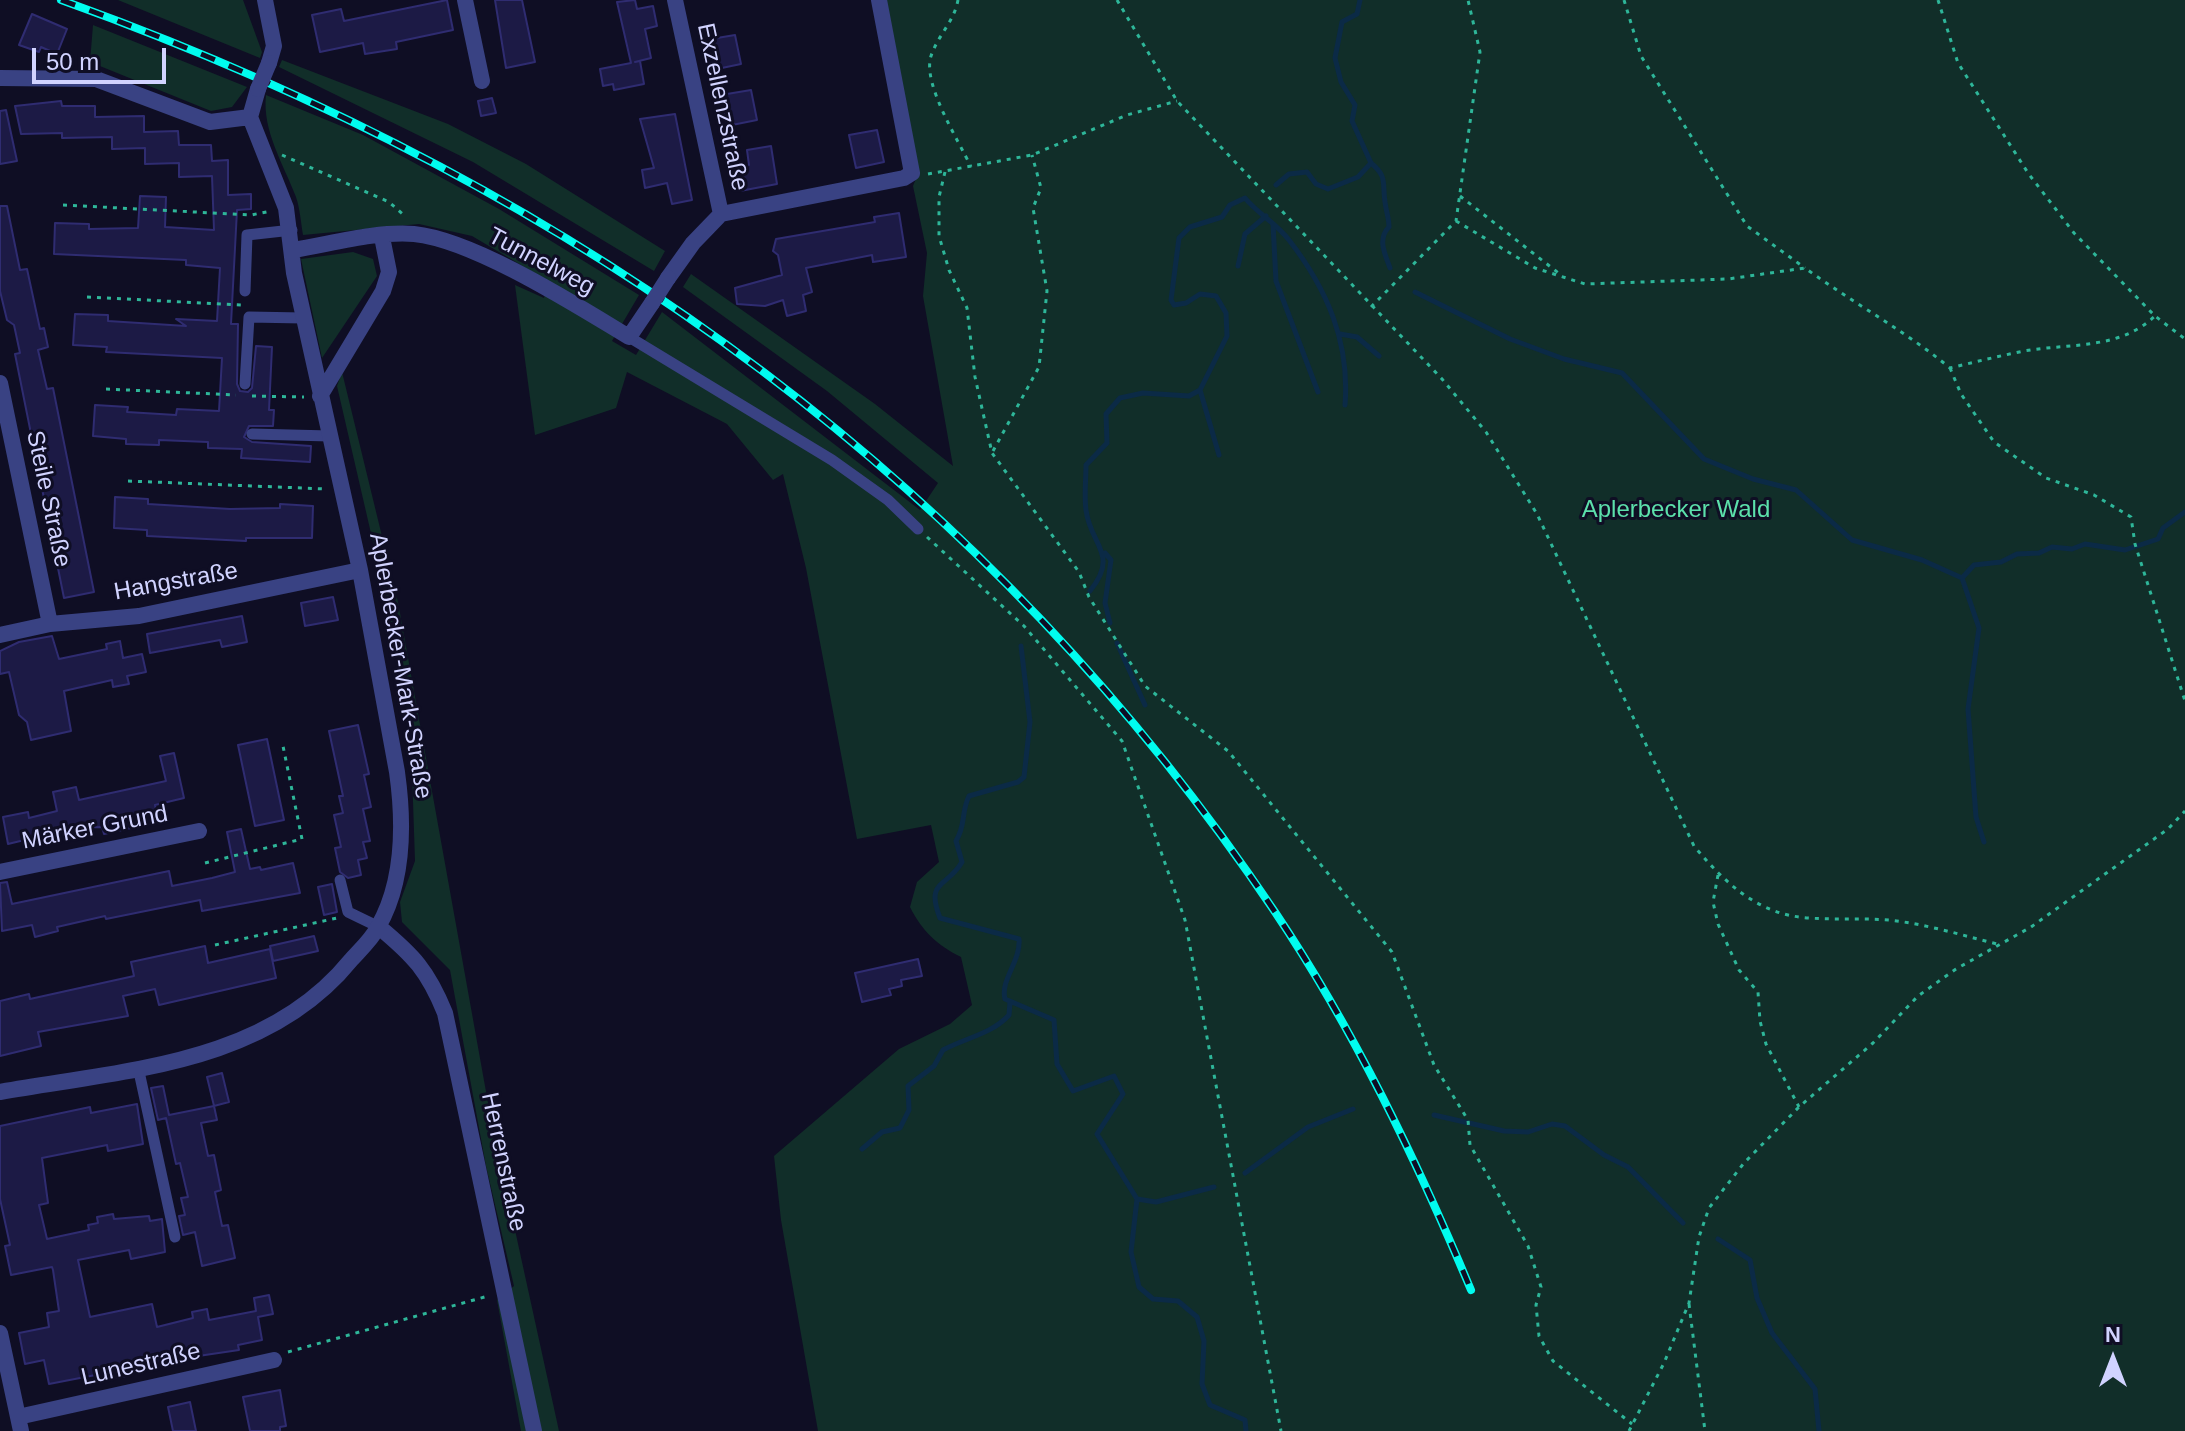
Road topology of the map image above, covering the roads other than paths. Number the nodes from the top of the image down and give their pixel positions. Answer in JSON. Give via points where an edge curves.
{"nodes":[{"id":1,"x":265,"y":0,"type":"edge"},
{"id":2,"x":465,"y":0,"type":"edge"},
{"id":3,"x":675,"y":0,"type":"edge"},
{"id":4,"x":879,"y":0,"type":"edge"},
{"id":5,"x":0,"y":78,"type":"edge"},
{"id":6,"x":482,"y":81,"type":"dead end"},
{"id":7,"x":250,"y":117,"type":"junction"},
{"id":8,"x":721,"y":214,"type":"junction"},
{"id":9,"x":292,"y":230,"type":"junction"},
{"id":10,"x":382,"y":237,"type":"junction"},
{"id":11,"x":293,"y":250,"type":"junction"},
{"id":12,"x":245,"y":291,"type":"dead end"},
{"id":13,"x":303,"y":318,"type":"junction"},
{"id":14,"x":629,"y":337,"type":"junction"},
{"id":15,"x":0,"y":383,"type":"edge"},
{"id":16,"x":245,"y":384,"type":"dead end"},
{"id":17,"x":320,"y":396,"type":"junction"},
{"id":18,"x":252,"y":434,"type":"dead end"},
{"id":19,"x":330,"y":436,"type":"junction"},
{"id":20,"x":918,"y":529,"type":"road end"},
{"id":21,"x":360,"y":570,"type":"junction"},
{"id":22,"x":50,"y":624,"type":"junction"},
{"id":23,"x":0,"y":635,"type":"edge"},
{"id":24,"x":199,"y":831,"type":"dead end"},
{"id":25,"x":0,"y":872,"type":"edge"},
{"id":26,"x":340,"y":880,"type":"dead end"},
{"id":27,"x":379,"y":927,"type":"junction"},
{"id":28,"x":138,"y":1067,"type":"junction"},
{"id":29,"x":0,"y":1092,"type":"edge"},
{"id":30,"x":175,"y":1237,"type":"dead end"},
{"id":31,"x":0,"y":1333,"type":"edge"},
{"id":32,"x":278,"y":1357,"type":"road end"},
{"id":33,"x":20,"y":1424,"type":"edge"},
{"id":34,"x":534,"y":1431,"type":"edge"}],
"edges":[{"from":1,"to":7,"type":"street","bridge":true,"via":[[274,46]]},
{"from":2,"to":6,"type":"street"},
{"from":3,"to":8,"type":"street","name":"Exzellenzstraße"},
{"from":4,"to":8,"type":"street","via":[[912,173]]},
{"from":5,"to":7,"type":"street","via":[[96,79],[210,122]]},
{"from":7,"to":9,"type":"street","name":"Aplerbecker-Mark-Straße"},
{"from":8,"to":14,"type":"street","name":"Exzellenzstraße","bridge":true,"via":[[693,243]]},
{"from":9,"to":11,"type":"street","name":"Aplerbecker-Mark-Straße"},
{"from":9,"to":12,"type":"lane","via":[[247,235]]},
{"from":10,"to":11,"type":"street","name":"Tunnelweg"},
{"from":10,"to":14,"type":"street","name":"Tunnelweg","via":[[411,234],[450,241]]},
{"from":10,"to":17,"type":"street","via":[[389,272],[383,291]]},
{"from":11,"to":13,"type":"street","name":"Aplerbecker-Mark-Straße"},
{"from":13,"to":16,"type":"lane","via":[[249,317]]},
{"from":13,"to":17,"type":"street","name":"Aplerbecker-Mark-Straße"},
{"from":14,"to":20,"type":"lane","name":"Tunnelweg","via":[[832,460]]},
{"from":15,"to":22,"type":"street","name":"Steile Straße"},
{"from":17,"to":19,"type":"street","name":"Aplerbecker-Mark-Straße"},
{"from":18,"to":19,"type":"lane"},
{"from":19,"to":21,"type":"street","name":"Aplerbecker-Mark-Straße"},
{"from":21,"to":22,"type":"street","name":"Hangstraße","via":[[139,616]]},
{"from":21,"to":27,"type":"street","name":"Aplerbecker-Mark-Straße","via":[[402,806],[398,868]]},
{"from":22,"to":23,"type":"street","name":"Hangstraße"},
{"from":24,"to":25,"type":"street","name":"Märker Grund"},
{"from":26,"to":27,"type":"lane","via":[[348,912]]},
{"from":27,"to":28,"type":"street","name":"Aplerbecker-Mark-Straße","via":[[333,982],[274,1027],[206,1054]]},
{"from":27,"to":34,"type":"street","name":"Herrenstraße","via":[[431,978],[445,1013]]},
{"from":28,"to":29,"type":"street","name":"Aplerbecker-Mark-Straße"},
{"from":28,"to":30,"type":"lane"},
{"from":31,"to":33,"type":"street"},
{"from":32,"to":33,"type":"street","name":"Lunestraße"}]}
